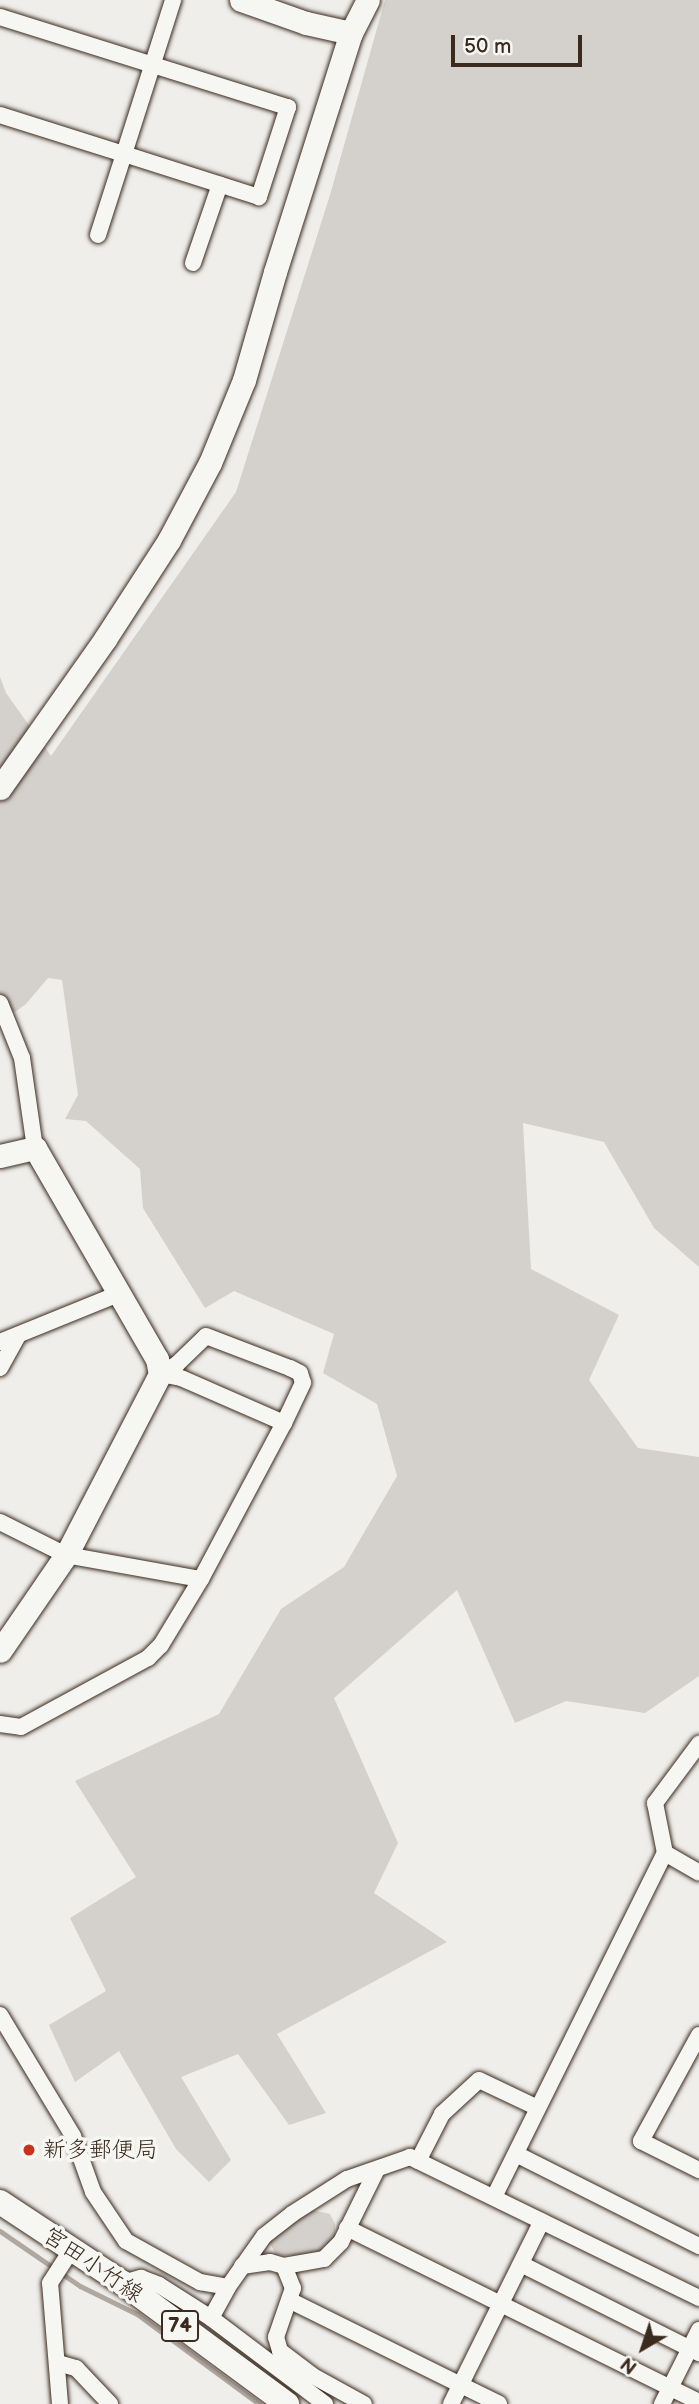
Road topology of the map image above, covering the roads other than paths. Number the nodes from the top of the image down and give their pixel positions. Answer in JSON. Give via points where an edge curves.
{"nodes":[{"id":1,"x":173,"y":0,"type":"edge"},
{"id":2,"x":241,"y":0,"type":"edge"},
{"id":3,"x":368,"y":0,"type":"edge"},
{"id":4,"x":0,"y":18,"type":"edge"},
{"id":5,"x":351,"y":33,"type":"junction"},
{"id":6,"x":152,"y":66,"type":"junction"},
{"id":7,"x":0,"y":115,"type":"edge"},
{"id":8,"x":124,"y":154,"type":"junction"},
{"id":9,"x":220,"y":184,"type":"junction"},
{"id":10,"x":98,"y":235,"type":"dead end"},
{"id":11,"x":193,"y":263,"type":"dead end"},
{"id":12,"x":0,"y":788,"type":"edge"},
{"id":13,"x":0,"y":1003,"type":"edge"},
{"id":14,"x":35,"y":1148,"type":"junction"},
{"id":15,"x":0,"y":1156,"type":"edge"},
{"id":16,"x":118,"y":1294,"type":"junction"},
{"id":17,"x":18,"y":1335,"type":"junction"},
{"id":18,"x":0,"y":1342,"type":"edge"},
{"id":19,"x":0,"y":1368,"type":"edge"},
{"id":20,"x":160,"y":1374,"type":"junction"},
{"id":21,"x":284,"y":1423,"type":"junction"},
{"id":22,"x":0,"y":1522,"type":"edge"},
{"id":23,"x":66,"y":1555,"type":"junction"},
{"id":24,"x":201,"y":1579,"type":"junction"},
{"id":25,"x":0,"y":1651,"type":"edge"},
{"id":26,"x":0,"y":1724,"type":"edge"},
{"id":27,"x":699,"y":1744,"type":"edge"},
{"id":28,"x":665,"y":1853,"type":"junction"},
{"id":29,"x":698,"y":1870,"type":"edge"},
{"id":30,"x":0,"y":2015,"type":"edge"},
{"id":31,"x":699,"y":2035,"type":"edge"},
{"id":32,"x":538,"y":2108,"type":"junction"},
{"id":33,"x":516,"y":2154,"type":"junction"},
{"id":34,"x":418,"y":2161,"type":"junction"},
{"id":35,"x":377,"y":2169,"type":"junction"},
{"id":36,"x":699,"y":2170,"type":"edge"},
{"id":37,"x":494,"y":2197,"type":"junction"},
{"id":38,"x":0,"y":2202,"type":"edge"},
{"id":39,"x":542,"y":2221,"type":"junction"},
{"id":40,"x":347,"y":2228,"type":"junction"},
{"id":41,"x":699,"y":2246,"type":"edge"},
{"id":42,"x":72,"y":2249,"type":"junction"},
{"id":43,"x":521,"y":2264,"type":"junction"},
{"id":44,"x":242,"y":2266,"type":"junction"},
{"id":45,"x":284,"y":2266,"type":"junction"},
{"id":46,"x":123,"y":2283,"type":"junction"},
{"id":47,"x":228,"y":2287,"type":"junction"},
{"id":48,"x":699,"y":2298,"type":"edge"},
{"id":49,"x":291,"y":2301,"type":"junction"},
{"id":50,"x":501,"y":2304,"type":"junction"},
{"id":51,"x":211,"y":2318,"type":"junction"},
{"id":52,"x":699,"y":2330,"type":"edge"},
{"id":53,"x":694,"y":2351,"type":"edge"},
{"id":54,"x":58,"y":2363,"type":"junction"},
{"id":55,"x":460,"y":2385,"type":"junction"},
{"id":56,"x":670,"y":2388,"type":"junction"},
{"id":57,"x":699,"y":2402,"type":"edge"},
{"id":58,"x":60,"y":2404,"type":"edge"},
{"id":59,"x":110,"y":2404,"type":"edge"},
{"id":60,"x":287,"y":2404,"type":"edge"},
{"id":61,"x":325,"y":2404,"type":"edge"},
{"id":62,"x":365,"y":2404,"type":"edge"},
{"id":63,"x":451,"y":2404,"type":"edge"},
{"id":64,"x":499,"y":2404,"type":"edge"},
{"id":65,"x":662,"y":2404,"type":"edge"}],
"edges":[{"from":1,"to":6,"type":"street"},
{"from":2,"to":5,"type":"street"},
{"from":3,"to":5,"type":"street"},
{"from":4,"to":6,"type":"street"},
{"from":5,"to":12,"type":"street","via":[[244,380],[210,463],[169,540]]},
{"from":6,"to":8,"type":"street"},
{"from":6,"to":9,"type":"street","via":[[288,107],[259,197]]},
{"from":7,"to":8,"type":"street"},
{"from":8,"to":9,"type":"street"},
{"from":8,"to":10,"type":"street"},
{"from":9,"to":11,"type":"street"},
{"from":13,"to":14,"type":"street","via":[[22,1058]]},
{"from":14,"to":15,"type":"street"},
{"from":14,"to":16,"type":"street"},
{"from":16,"to":17,"type":"street"},
{"from":16,"to":20,"type":"street"},
{"from":17,"to":18,"type":"street"},
{"from":17,"to":19,"type":"street"},
{"from":20,"to":21,"type":"street","via":[[181,1378]]},
{"from":20,"to":21,"type":"street","via":[[206,1336],[290,1368],[300,1373],[303,1382]]},
{"from":20,"to":23,"type":"street"},
{"from":21,"to":24,"type":"street"},
{"from":22,"to":23,"type":"street"},
{"from":23,"to":24,"type":"street"},
{"from":23,"to":25,"type":"street"},
{"from":24,"to":26,"type":"street","via":[[161,1645],[148,1658],[21,1727]]},
{"from":27,"to":28,"type":"street","via":[[655,1803]]},
{"from":28,"to":29,"type":"street"},
{"from":28,"to":32,"type":"street"},
{"from":30,"to":47,"type":"street","via":[[73,2136],[93,2192],[126,2241],[200,2282]]},
{"from":31,"to":36,"type":"street","via":[[641,2141]]},
{"from":32,"to":33,"type":"street"},
{"from":32,"to":34,"type":"street","via":[[479,2080],[442,2114]]},
{"from":33,"to":37,"type":"street"},
{"from":33,"to":41,"type":"street"},
{"from":34,"to":35,"type":"street","via":[[410,2157]]},
{"from":34,"to":37,"type":"street"},
{"from":35,"to":40,"type":"street"},
{"from":35,"to":44,"type":"street","via":[[347,2179],[292,2214],[264,2236]]},
{"from":37,"to":39,"type":"street"},
{"from":38,"to":42,"type":"main road","name":"宮田小竹線","number":"74"},
{"from":39,"to":43,"type":"street"},
{"from":39,"to":48,"type":"street"},
{"from":40,"to":45,"type":"street","via":[[341,2242],[324,2259]]},
{"from":40,"to":50,"type":"street"},
{"from":42,"to":46,"type":"main road","name":"宮田小竹線","number":"74"},
{"from":42,"to":54,"type":"street","via":[[50,2283]]},
{"from":43,"to":50,"type":"street"},
{"from":43,"to":53,"type":"street"},
{"from":44,"to":45,"type":"street","via":[[270,2262]]},
{"from":44,"to":47,"type":"street"},
{"from":45,"to":49,"type":"street","via":[[293,2288]]},
{"from":46,"to":51,"type":"street","via":[[141,2278],[159,2285]]},
{"from":46,"to":60,"type":"main road","name":"宮田小竹線","number":"74"},
{"from":47,"to":51,"type":"street"},
{"from":49,"to":55,"type":"street"},
{"from":49,"to":62,"type":"street","via":[[276,2337],[280,2351],[313,2376]]},
{"from":50,"to":55,"type":"street"},
{"from":50,"to":56,"type":"street"},
{"from":51,"to":61,"type":"street"},
{"from":52,"to":53,"type":"street"},
{"from":53,"to":56,"type":"street"},
{"from":54,"to":58,"type":"street"},
{"from":54,"to":59,"type":"street","via":[[76,2368]]},
{"from":55,"to":63,"type":"street"},
{"from":55,"to":64,"type":"street"},
{"from":56,"to":57,"type":"street"},
{"from":56,"to":65,"type":"street"}]}
